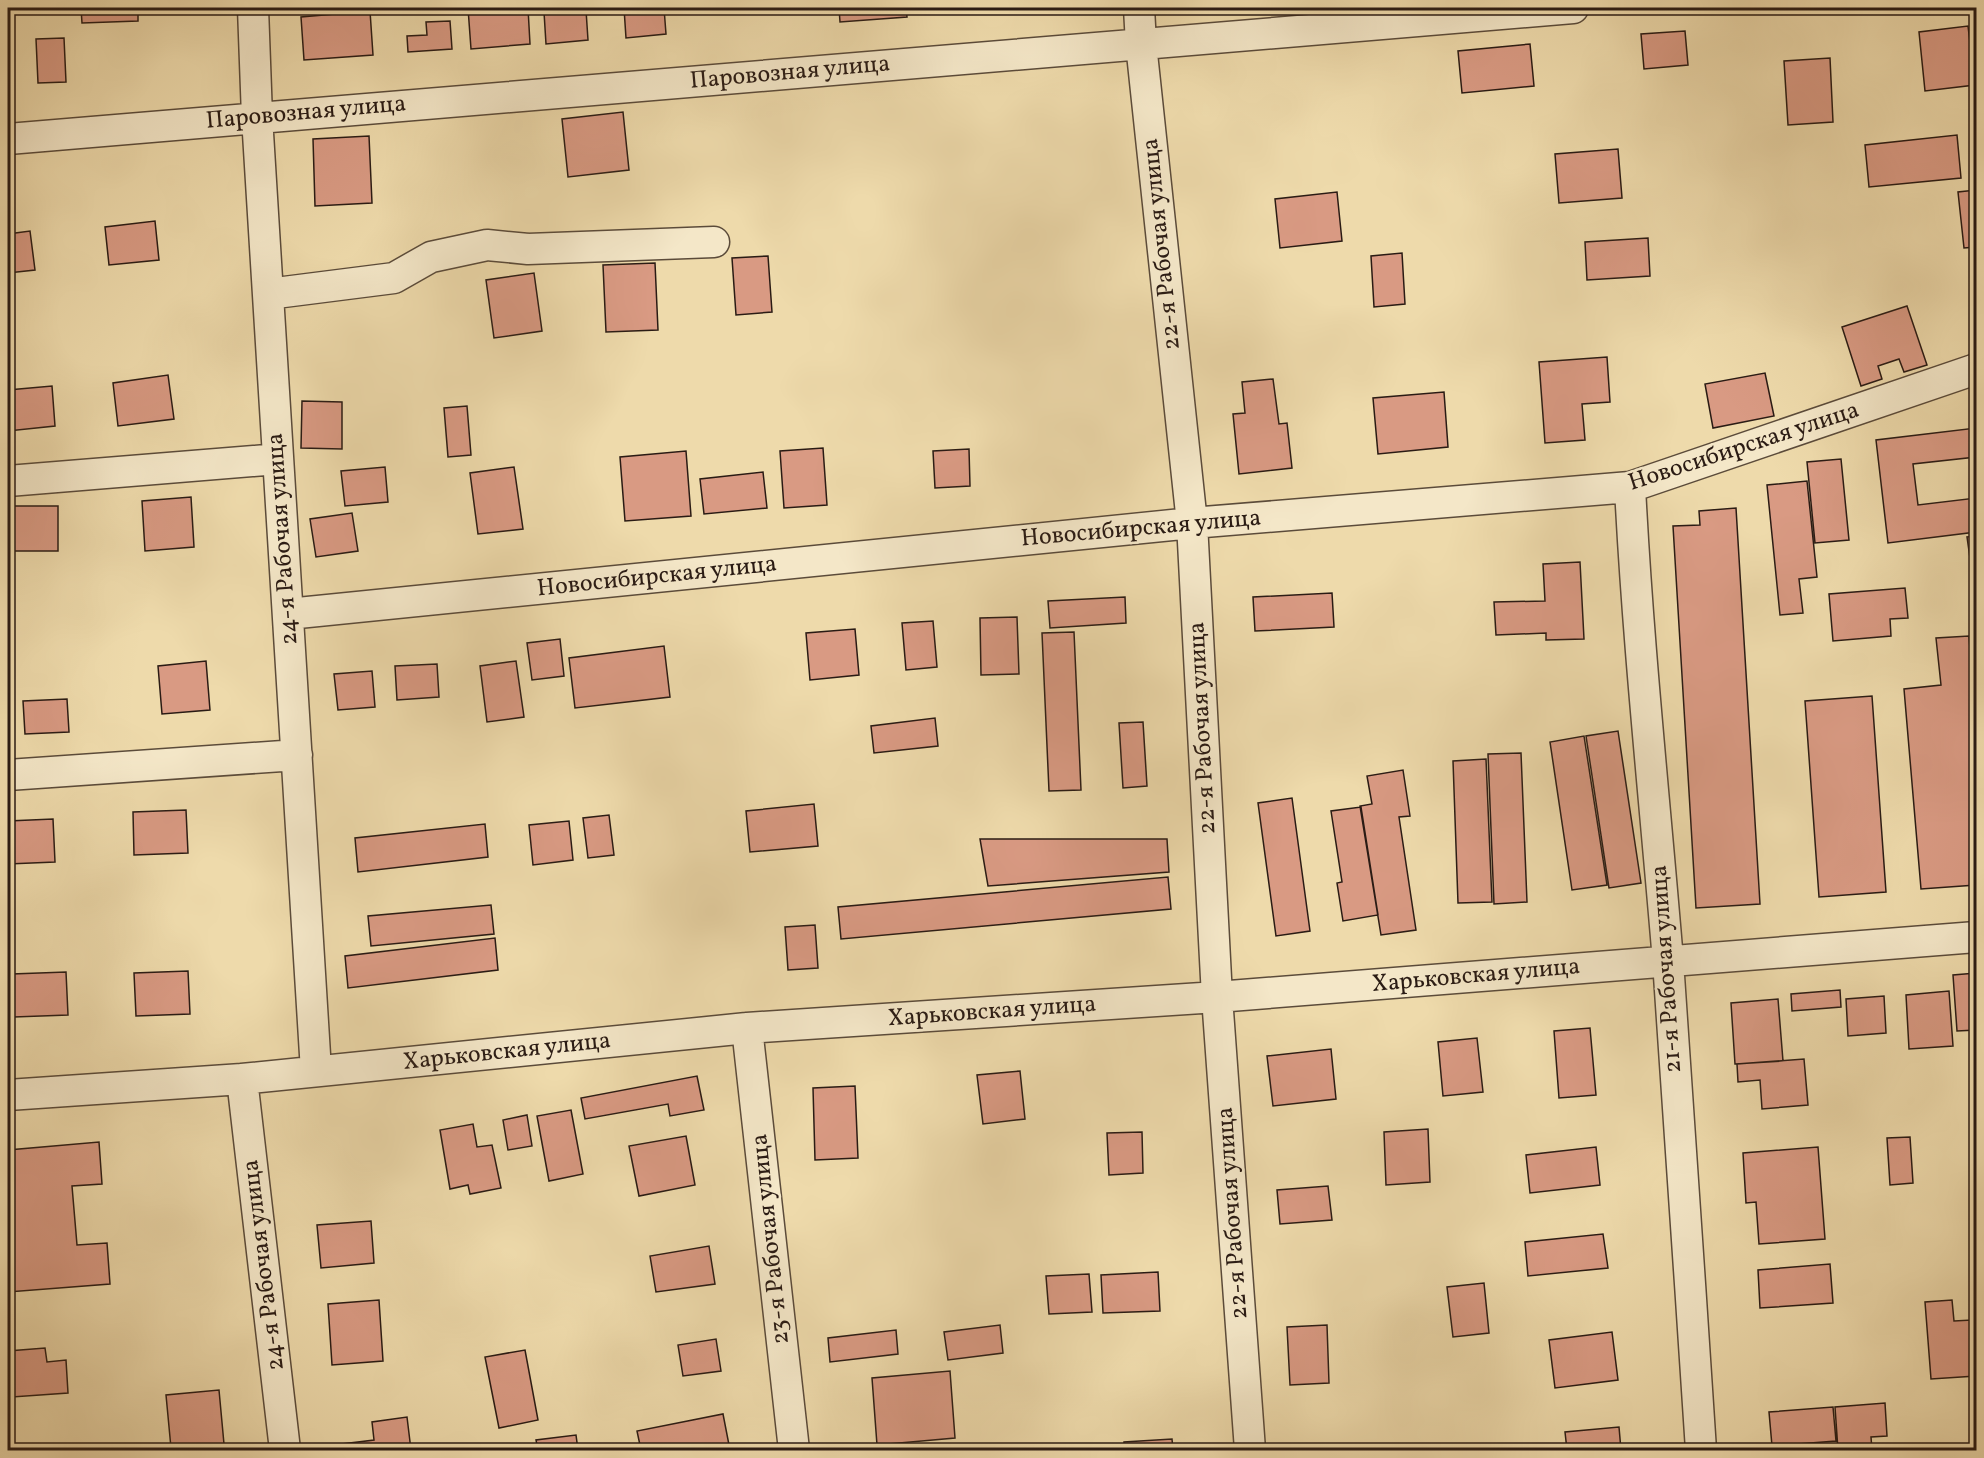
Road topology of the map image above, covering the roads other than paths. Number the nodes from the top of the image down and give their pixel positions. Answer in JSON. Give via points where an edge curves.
{"nodes":[{"id":1,"x":254,"y":8,"type":"edge"},
{"id":2,"x":1139,"y":8,"type":"edge"},
{"id":3,"x":1574,"y":8,"type":"edge"},
{"id":4,"x":1141,"y":44,"type":"junction"},
{"id":5,"x":257,"y":117,"type":"junction"},
{"id":6,"x":8,"y":139,"type":"edge"},
{"id":7,"x":714,"y":242,"type":"dead end"},
{"id":8,"x":268,"y":294,"type":"junction"},
{"id":9,"x":1977,"y":369,"type":"edge"},
{"id":10,"x":278,"y":459,"type":"junction"},
{"id":11,"x":8,"y":481,"type":"edge"},
{"id":12,"x":1630,"y":487,"type":"junction"},
{"id":13,"x":1192,"y":523,"type":"junction"},
{"id":14,"x":288,"y":614,"type":"junction"},
{"id":15,"x":297,"y":755,"type":"junction"},
{"id":16,"x":8,"y":775,"type":"edge"},
{"id":17,"x":1977,"y":937,"type":"edge"},
{"id":18,"x":1668,"y":961,"type":"junction"},
{"id":19,"x":1217,"y":997,"type":"junction"},
{"id":20,"x":747,"y":1028,"type":"junction"},
{"id":21,"x":316,"y":1071,"type":"junction"},
{"id":22,"x":242,"y":1079,"type":"junction"},
{"id":23,"x":8,"y":1095,"type":"edge"},
{"id":24,"x":285,"y":1450,"type":"edge"},
{"id":25,"x":794,"y":1450,"type":"edge"},
{"id":26,"x":1250,"y":1450,"type":"edge"},
{"id":27,"x":1701,"y":1450,"type":"edge"}],
"edges":[{"from":1,"to":5,"type":"street","name":"24-я Рабочая улица"},
{"from":2,"to":4,"type":"street","name":"22-я Рабочая улица"},
{"from":3,"to":4,"type":"street","name":"Паровозная улица"},
{"from":4,"to":5,"type":"street","name":"Паровозная улица"},
{"from":4,"to":13,"type":"street","name":"22-я Рабочая улица"},
{"from":5,"to":6,"type":"street","name":"Паровозная улица"},
{"from":5,"to":8,"type":"street","name":"24-я Рабочая улица"},
{"from":7,"to":8,"type":"street","via":[[528,249],[487,245],[431,257],[394,278]]},
{"from":8,"to":10,"type":"street","name":"24-я Рабочая улица"},
{"from":9,"to":12,"type":"street","name":"Новосибирская улица"},
{"from":10,"to":11,"type":"street"},
{"from":10,"to":14,"type":"street","name":"24-я Рабочая улица"},
{"from":12,"to":13,"type":"street","name":"Новосибирская улица"},
{"from":12,"to":18,"type":"street","name":"21-я Рабочая улица"},
{"from":13,"to":14,"type":"street","name":"Новосибирская улица"},
{"from":13,"to":19,"type":"street","name":"22-я Рабочая улица"},
{"from":14,"to":15,"type":"street","name":"24-я Рабочая улица"},
{"from":15,"to":16,"type":"street"},
{"from":15,"to":21,"type":"street","name":"24-я Рабочая улица"},
{"from":17,"to":18,"type":"street","name":"Харьковская улица"},
{"from":18,"to":19,"type":"street","name":"Харьковская улица"},
{"from":18,"to":27,"type":"street","name":"21-я Рабочая улица"},
{"from":19,"to":20,"type":"street","name":"Харьковская улица"},
{"from":19,"to":26,"type":"street","name":"22-я Рабочая улица"},
{"from":20,"to":21,"type":"street","name":"Харьковская улица"},
{"from":20,"to":25,"type":"street","name":"23-я Рабочая улица"},
{"from":21,"to":22,"type":"street","name":"Харьковская улица"},
{"from":22,"to":23,"type":"street","name":"Харьковская улица"},
{"from":22,"to":24,"type":"street","name":"24-я Рабочая улица"}]}
